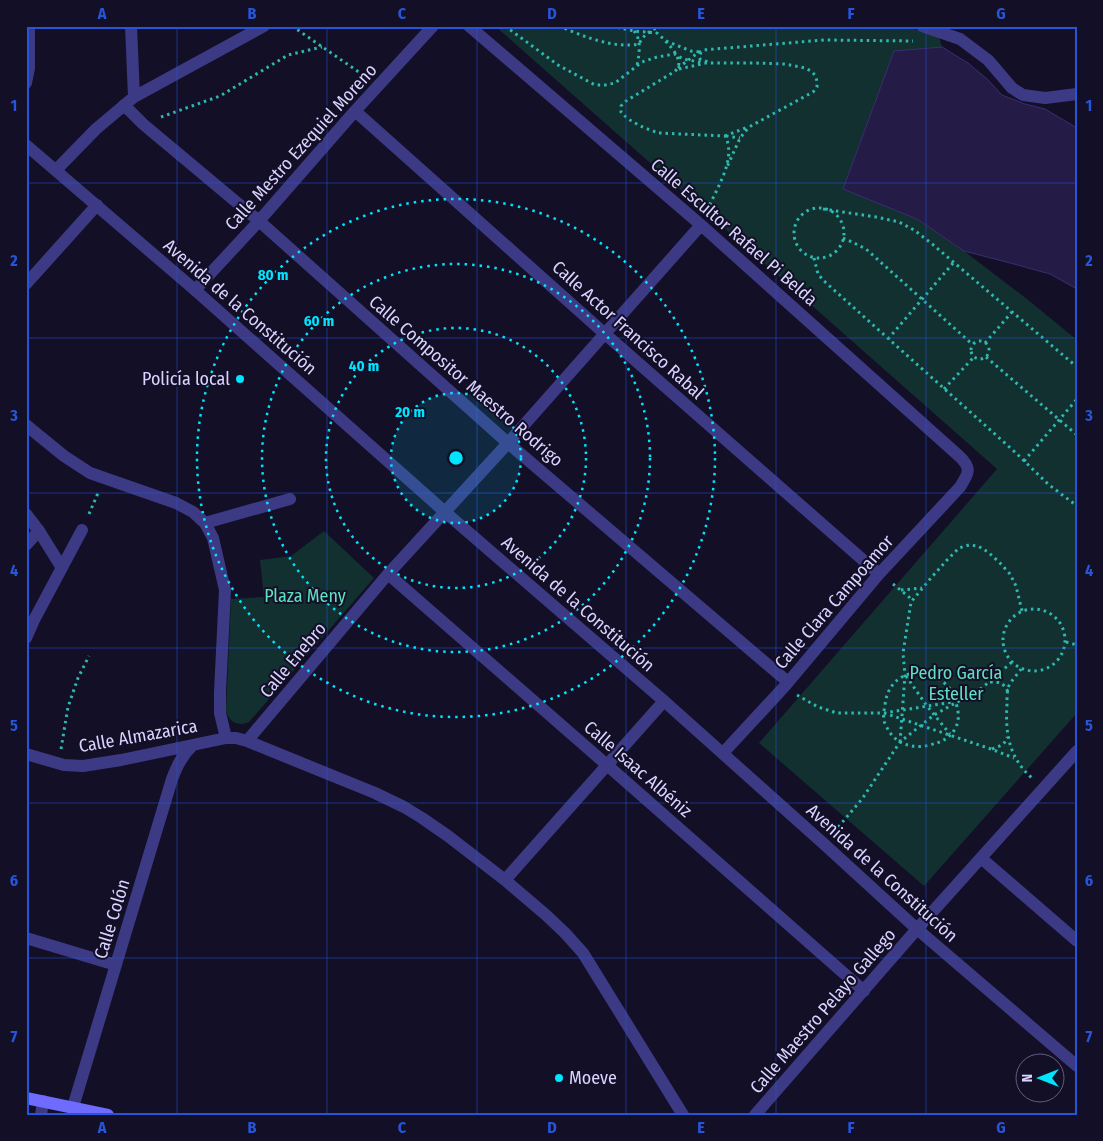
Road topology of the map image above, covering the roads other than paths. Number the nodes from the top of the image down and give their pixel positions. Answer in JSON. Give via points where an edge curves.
{"nodes":[{"id":1,"x":29,"y":26,"type":"edge"},
{"id":2,"x":131,"y":26,"type":"edge"},
{"id":3,"x":264,"y":26,"type":"edge"},
{"id":4,"x":433,"y":26,"type":"edge"},
{"id":5,"x":469,"y":26,"type":"edge"},
{"id":6,"x":922,"y":26,"type":"edge"},
{"id":7,"x":26,"y":83,"type":"edge"},
{"id":8,"x":1077,"y":94,"type":"edge"},
{"id":9,"x":134,"y":97,"type":"junction"},
{"id":10,"x":124,"y":105,"type":"junction"},
{"id":11,"x":356,"y":110,"type":"junction"},
{"id":12,"x":26,"y":145,"type":"edge"},
{"id":13,"x":56,"y":170,"type":"junction"},
{"id":14,"x":97,"y":205,"type":"junction"},
{"id":15,"x":259,"y":221,"type":"junction"},
{"id":16,"x":701,"y":225,"type":"junction"},
{"id":17,"x":26,"y":284,"type":"edge"},
{"id":18,"x":195,"y":290,"type":"junction"},
{"id":19,"x":604,"y":333,"type":"junction"},
{"id":20,"x":26,"y":425,"type":"edge"},
{"id":21,"x":508,"y":443,"type":"junction"},
{"id":22,"x":968,"y":471,"type":"joint"},
{"id":23,"x":290,"y":499,"type":"dead end"},
{"id":24,"x":445,"y":512,"type":"junction"},
{"id":25,"x":26,"y":514,"type":"edge"},
{"id":26,"x":205,"y":523,"type":"junction"},
{"id":27,"x":82,"y":530,"type":"road end"},
{"id":28,"x":39,"y":531,"type":"junction"},
{"id":29,"x":26,"y":545,"type":"edge"},
{"id":30,"x":62,"y":568,"type":"junction"},
{"id":31,"x":388,"y":574,"type":"junction"},
{"id":32,"x":879,"y":574,"type":"junction"},
{"id":33,"x":26,"y":638,"type":"edge"},
{"id":34,"x":786,"y":684,"type":"junction"},
{"id":35,"x":664,"y":701,"type":"junction"},
{"id":36,"x":226,"y":738,"type":"junction"},
{"id":37,"x":247,"y":741,"type":"junction"},
{"id":38,"x":193,"y":745,"type":"junction"},
{"id":39,"x":1077,"y":751,"type":"edge"},
{"id":40,"x":722,"y":753,"type":"junction"},
{"id":41,"x":26,"y":754,"type":"edge"},
{"id":42,"x":608,"y":765,"type":"junction"},
{"id":43,"x":981,"y":858,"type":"junction"},
{"id":44,"x":505,"y":880,"type":"junction"},
{"id":45,"x":917,"y":929,"type":"junction"},
{"id":46,"x":26,"y":938,"type":"edge"},
{"id":47,"x":1077,"y":941,"type":"edge"},
{"id":48,"x":116,"y":964,"type":"junction"},
{"id":49,"x":864,"y":991,"type":"junction"},
{"id":50,"x":1077,"y":1066,"type":"edge"},
{"id":51,"x":26,"y":1098,"type":"edge"},
{"id":52,"x":43,"y":1101,"type":"junction"},
{"id":53,"x":73,"y":1107,"type":"junction"},
{"id":54,"x":41,"y":1115,"type":"edge"},
{"id":55,"x":108,"y":1115,"type":"edge"},
{"id":56,"x":683,"y":1115,"type":"edge"},
{"id":57,"x":756,"y":1115,"type":"edge"}],
"edges":[{"from":1,"to":7,"type":"street"},
{"from":2,"to":9,"type":"street"},
{"from":3,"to":9,"type":"street"},
{"from":4,"to":11,"type":"street","name":"Calle Mestro Ezequiel Moreno"},
{"from":5,"to":16,"type":"street","name":"Calle Escultor Rafael Pi Belda"},
{"from":6,"to":8,"type":"street","via":[[960,39],[988,60],[1012,88],[1023,95],[1045,98]]},
{"from":9,"to":10,"type":"street"},
{"from":10,"to":13,"type":"street"},
{"from":10,"to":15,"type":"street","name":"Calle Compositor Maestro Rodrigo"},
{"from":11,"to":15,"type":"street","name":"Calle Mestro Ezequiel Moreno"},
{"from":11,"to":19,"type":"street","name":"Calle Actor Francisco Rabal"},
{"from":12,"to":13,"type":"street","name":"Avenida de la Constitución"},
{"from":13,"to":14,"type":"street","name":"Avenida de la Constitución"},
{"from":14,"to":17,"type":"street"},
{"from":14,"to":18,"type":"street","name":"Avenida de la Constitución"},
{"from":15,"to":18,"type":"street","name":"Calle Mestro Ezequiel Moreno"},
{"from":15,"to":21,"type":"street","name":"Calle Compositor Maestro Rodrigo"},
{"from":16,"to":19,"type":"street","name":"Calle Enebro"},
{"from":16,"to":22,"type":"street","name":"Calle Escultor Rafael Pi Belda","via":[[966,462]]},
{"from":18,"to":24,"type":"street","name":"Avenida de la Constitución"},
{"from":19,"to":21,"type":"street","name":"Calle Enebro"},
{"from":19,"to":32,"type":"street","name":"Calle Actor Francisco Rabal"},
{"from":20,"to":26,"type":"street","via":[[90,473],[176,503]]},
{"from":21,"to":24,"type":"street","name":"Calle Enebro"},
{"from":21,"to":34,"type":"street","name":"Calle Compositor Maestro Rodrigo"},
{"from":22,"to":32,"type":"street","name":"Calle Clara Campoamor","via":[[960,487]]},
{"from":23,"to":26,"type":"street"},
{"from":24,"to":31,"type":"street","name":"Calle Enebro"},
{"from":24,"to":35,"type":"street","name":"Avenida de la Constitución"},
{"from":25,"to":28,"type":"street"},
{"from":26,"to":36,"type":"street","via":[[214,538],[225,590],[220,713]]},
{"from":27,"to":30,"type":"street"},
{"from":28,"to":29,"type":"street"},
{"from":28,"to":30,"type":"street"},
{"from":30,"to":33,"type":"street"},
{"from":31,"to":37,"type":"street","name":"Calle Enebro"},
{"from":31,"to":42,"type":"street","name":"Calle Isaac Albéniz"},
{"from":32,"to":34,"type":"street","name":"Calle Clara Campoamor"},
{"from":34,"to":40,"type":"street","name":"Calle Clara Campoamor"},
{"from":35,"to":40,"type":"street","name":"Avenida de la Constitución"},
{"from":35,"to":42,"type":"street"},
{"from":36,"to":37,"type":"street"},
{"from":36,"to":38,"type":"street","name":"Calle Almazarica"},
{"from":37,"to":44,"type":"street","via":[[404,807]]},
{"from":38,"to":41,"type":"street","name":"Calle Almazarica","via":[[83,766],[58,764]]},
{"from":38,"to":48,"type":"street","name":"Calle Colón","via":[[180,760],[172,779]]},
{"from":39,"to":43,"type":"street","name":"Calle Maestro Pelayo Gallego"},
{"from":40,"to":45,"type":"street","name":"Avenida de la Constitución"},
{"from":42,"to":44,"type":"street"},
{"from":42,"to":49,"type":"street","name":"Calle Isaac Albéniz"},
{"from":43,"to":45,"type":"street","name":"Calle Maestro Pelayo Gallego"},
{"from":43,"to":47,"type":"street"},
{"from":44,"to":56,"type":"street","via":[[583,953]]},
{"from":45,"to":49,"type":"street","name":"Calle Maestro Pelayo Gallego"},
{"from":45,"to":50,"type":"street","name":"Avenida de la Constitución"},
{"from":46,"to":48,"type":"street"},
{"from":48,"to":53,"type":"street","name":"Calle Colón"},
{"from":49,"to":57,"type":"street","name":"Calle Maestro Pelayo Gallego"},
{"from":51,"to":52,"type":"main road"},
{"from":52,"to":53,"type":"main road"},
{"from":52,"to":54,"type":"street"},
{"from":53,"to":55,"type":"main road"}]}
